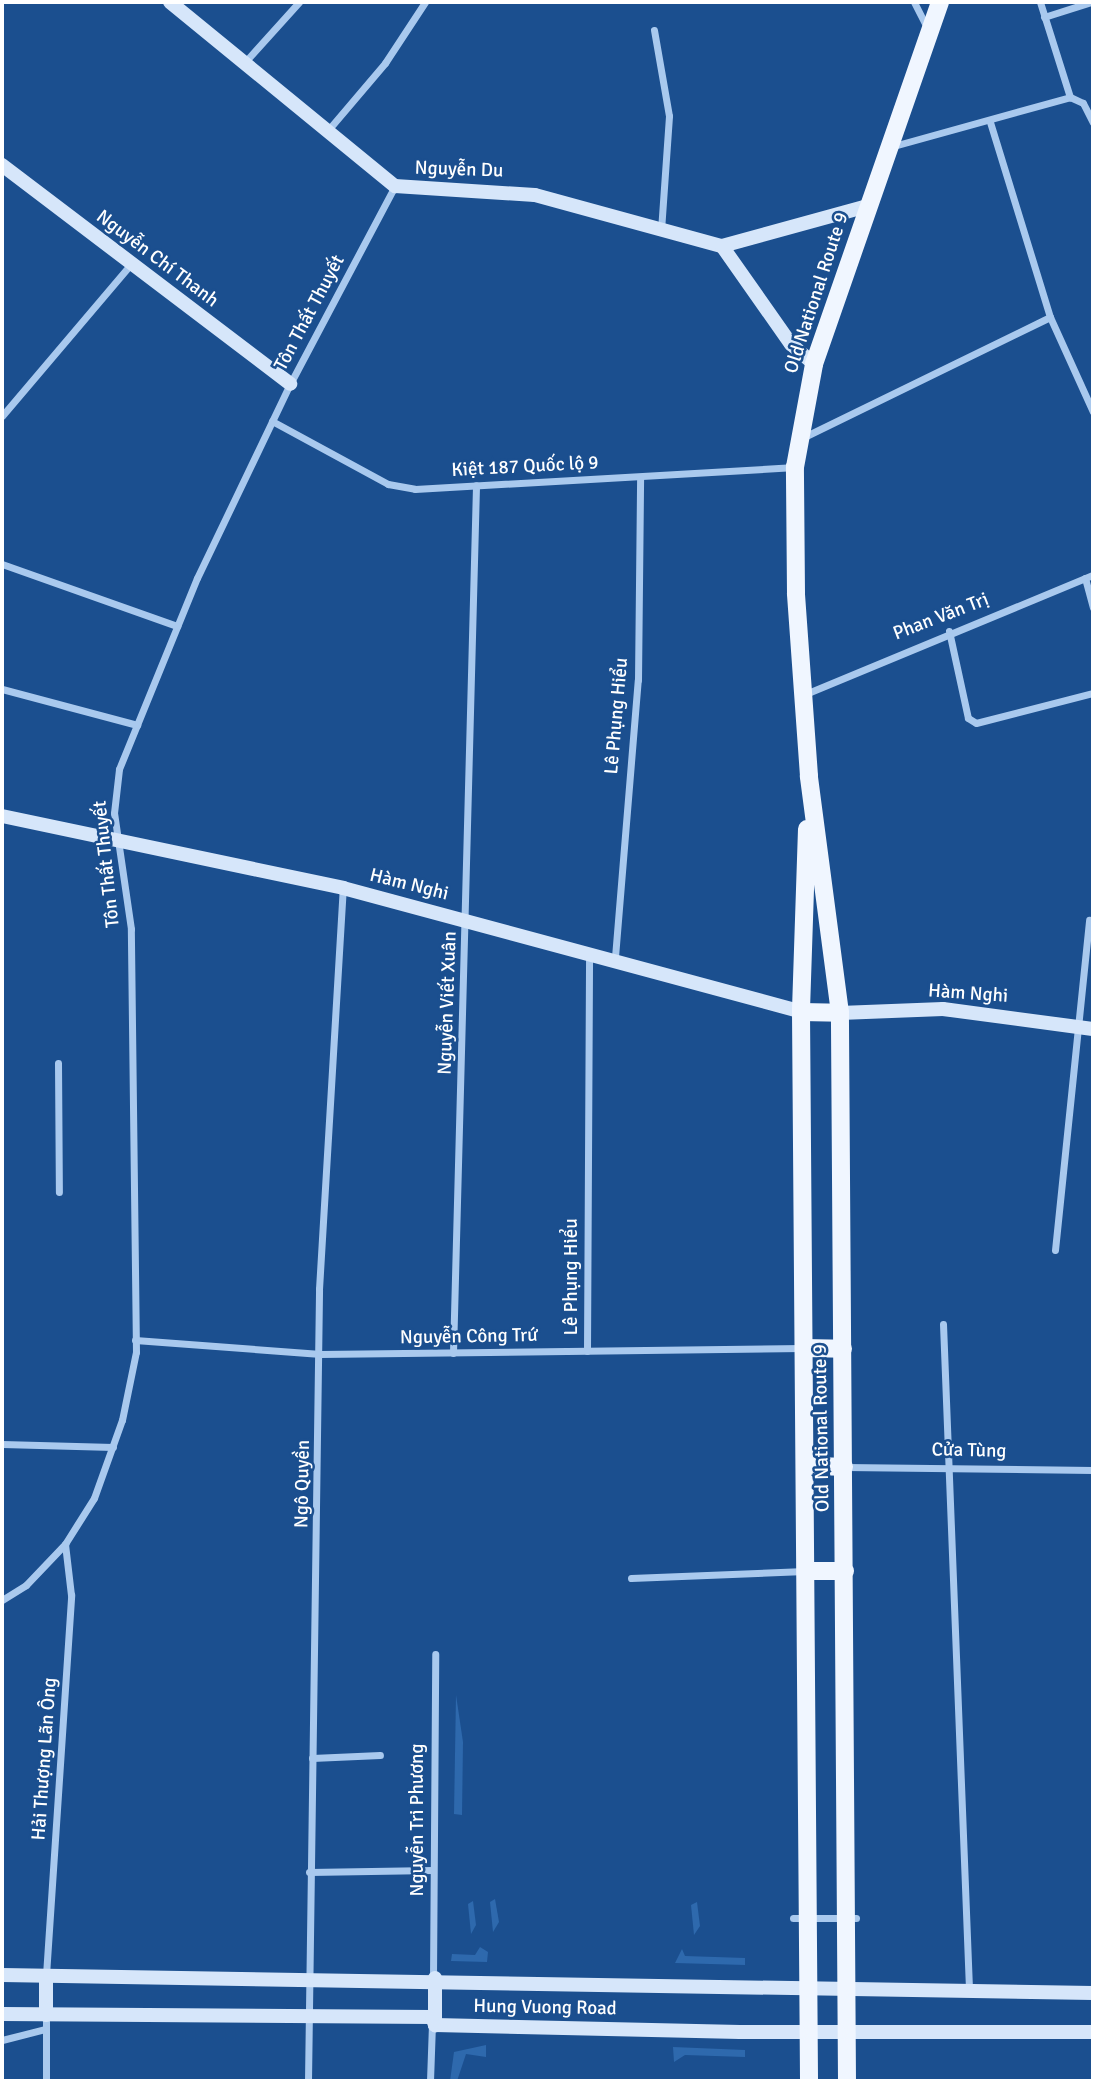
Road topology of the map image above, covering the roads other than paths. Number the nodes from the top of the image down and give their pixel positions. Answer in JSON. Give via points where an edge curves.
{"nodes":[{"id":1,"x":170,"y":2,"type":"edge"},
{"id":2,"x":299,"y":2,"type":"edge"},
{"id":3,"x":425,"y":2,"type":"edge"},
{"id":4,"x":914,"y":2,"type":"edge"},
{"id":5,"x":940,"y":2,"type":"edge"},
{"id":6,"x":1040,"y":2,"type":"edge"},
{"id":7,"x":1091,"y":2,"type":"edge"},
{"id":8,"x":1044,"y":17,"type":"junction"},
{"id":9,"x":654,"y":30,"type":"dead end"},
{"id":10,"x":929,"y":31,"type":"junction"},
{"id":11,"x":245,"y":62,"type":"junction"},
{"id":12,"x":1070,"y":97,"type":"junction"},
{"id":13,"x":990,"y":122,"type":"junction"},
{"id":14,"x":1093,"y":123,"type":"edge"},
{"id":15,"x":329,"y":128,"type":"junction"},
{"id":16,"x":887,"y":147,"type":"junction"},
{"id":17,"x":2,"y":165,"type":"edge"},
{"id":18,"x":395,"y":187,"type":"junction"},
{"id":19,"x":867,"y":206,"type":"junction"},
{"id":20,"x":661,"y":229,"type":"junction"},
{"id":21,"x":722,"y":246,"type":"junction"},
{"id":22,"x":131,"y":263,"type":"junction"},
{"id":23,"x":1050,"y":317,"type":"junction"},
{"id":24,"x":814,"y":364,"type":"junction"},
{"id":25,"x":290,"y":383,"type":"junction"},
{"id":26,"x":1093,"y":412,"type":"edge"},
{"id":27,"x":2,"y":416,"type":"edge"},
{"id":28,"x":272,"y":421,"type":"junction"},
{"id":29,"x":799,"y":439,"type":"junction"},
{"id":30,"x":795,"y":467,"type":"junction"},
{"id":31,"x":640,"y":477,"type":"junction"},
{"id":32,"x":476,"y":485,"type":"junction"},
{"id":33,"x":2,"y":564,"type":"edge"},
{"id":34,"x":1093,"y":575,"type":"edge"},
{"id":35,"x":1085,"y":578,"type":"junction"},
{"id":36,"x":1093,"y":608,"type":"edge"},
{"id":37,"x":177,"y":626,"type":"junction"},
{"id":38,"x":949,"y":631,"type":"junction"},
{"id":39,"x":2,"y":689,"type":"edge"},
{"id":40,"x":1093,"y":693,"type":"edge"},
{"id":41,"x":803,"y":695,"type":"junction"},
{"id":42,"x":137,"y":725,"type":"junction"},
{"id":43,"x":809,"y":776,"type":"junction"},
{"id":44,"x":2,"y":816,"type":"edge"},
{"id":45,"x":123,"y":842,"type":"junction"},
{"id":46,"x":343,"y":888,"type":"junction"},
{"id":47,"x":467,"y":920,"type":"junction"},
{"id":48,"x":1089,"y":920,"type":"dead end"},
{"id":49,"x":589,"y":951,"type":"junction"},
{"id":50,"x":615,"y":957,"type":"junction"},
{"id":51,"x":801,"y":1012,"type":"junction"},
{"id":52,"x":839,"y":1013,"type":"junction"},
{"id":53,"x":1078,"y":1027,"type":"junction"},
{"id":54,"x":1093,"y":1030,"type":"edge"},
{"id":55,"x":58,"y":1063,"type":"dead end"},
{"id":56,"x":59,"y":1192,"type":"dead end"},
{"id":57,"x":1055,"y":1250,"type":"dead end"},
{"id":58,"x":943,"y":1324,"type":"dead end"},
{"id":59,"x":135,"y":1340,"type":"junction"},
{"id":60,"x":804,"y":1348,"type":"junction"},
{"id":61,"x":843,"y":1349,"type":"junction"},
{"id":62,"x":587,"y":1351,"type":"junction"},
{"id":63,"x":453,"y":1353,"type":"junction"},
{"id":64,"x":320,"y":1354,"type":"junction"},
{"id":65,"x":2,"y":1444,"type":"edge"},
{"id":66,"x":113,"y":1447,"type":"junction"},
{"id":67,"x":805,"y":1466,"type":"junction"},
{"id":68,"x":844,"y":1466,"type":"junction"},
{"id":69,"x":950,"y":1466,"type":"junction"},
{"id":70,"x":1093,"y":1470,"type":"edge"},
{"id":71,"x":65,"y":1544,"type":"junction"},
{"id":72,"x":806,"y":1571,"type":"junction"},
{"id":73,"x":845,"y":1571,"type":"junction"},
{"id":74,"x":631,"y":1578,"type":"dead end"},
{"id":75,"x":2,"y":1600,"type":"edge"},
{"id":76,"x":435,"y":1654,"type":"dead end"},
{"id":77,"x":380,"y":1755,"type":"dead end"},
{"id":78,"x":312,"y":1758,"type":"junction"},
{"id":79,"x":433,"y":1870,"type":"junction"},
{"id":80,"x":309,"y":1872,"type":"junction"},
{"id":81,"x":801,"y":1918,"type":"junction"},
{"id":82,"x":852,"y":1918,"type":"junction"},
{"id":83,"x":2,"y":1975,"type":"edge"},
{"id":84,"x":46,"y":1976,"type":"junction"},
{"id":85,"x":434,"y":1982,"type":"junction"},
{"id":86,"x":307,"y":1984,"type":"junction"},
{"id":87,"x":809,"y":1984,"type":"junction"},
{"id":88,"x":848,"y":1986,"type":"junction"},
{"id":89,"x":969,"y":1990,"type":"junction"},
{"id":90,"x":1093,"y":1993,"type":"edge"},
{"id":91,"x":2,"y":2014,"type":"edge"},
{"id":92,"x":308,"y":2015,"type":"junction"},
{"id":93,"x":433,"y":2021,"type":"junction"},
{"id":94,"x":45,"y":2022,"type":"junction"},
{"id":95,"x":848,"y":2030,"type":"junction"},
{"id":96,"x":809,"y":2032,"type":"junction"},
{"id":97,"x":1093,"y":2032,"type":"edge"},
{"id":98,"x":2,"y":2040,"type":"edge"},
{"id":99,"x":46,"y":2081,"type":"edge"},
{"id":100,"x":308,"y":2081,"type":"edge"},
{"id":101,"x":430,"y":2081,"type":"edge"},
{"id":102,"x":808,"y":2081,"type":"edge"},
{"id":103,"x":847,"y":2081,"type":"edge"}],
"edges":[{"from":1,"to":11,"type":"street","name":"Nguyễn Du"},
{"from":2,"to":11,"type":"street"},
{"from":3,"to":15,"type":"street","via":[[385,63]]},
{"from":4,"to":10,"type":"street"},
{"from":5,"to":10,"type":"main road","name":"Old National Route 9"},
{"from":6,"to":8,"type":"street"},
{"from":7,"to":8,"type":"street"},
{"from":8,"to":12,"type":"street"},
{"from":9,"to":20,"type":"street","via":[[669,116]]},
{"from":10,"to":16,"type":"main road","name":"Old National Route 9"},
{"from":11,"to":15,"type":"street","name":"Nguyễn Du"},
{"from":12,"to":13,"type":"street"},
{"from":12,"to":14,"type":"street","via":[[1083,103]]},
{"from":13,"to":16,"type":"street"},
{"from":13,"to":23,"type":"street"},
{"from":15,"to":18,"type":"street","name":"Nguyễn Du"},
{"from":16,"to":19,"type":"main road","name":"Old National Route 9"},
{"from":17,"to":22,"type":"street","name":"Nguyễn Chí Thanh"},
{"from":18,"to":20,"type":"street","name":"Nguyễn Du","via":[[489,188],[583,205]]},
{"from":18,"to":25,"type":"street","name":"Tôn Thất Thuyết"},
{"from":19,"to":21,"type":"street"},
{"from":19,"to":24,"type":"main road","name":"Old National Route 9"},
{"from":20,"to":21,"type":"street","name":"Nguyễn Du"},
{"from":21,"to":24,"type":"street","via":[[791,344]]},
{"from":22,"to":25,"type":"street","name":"Nguyễn Chí Thanh"},
{"from":22,"to":27,"type":"street"},
{"from":23,"to":26,"type":"street"},
{"from":23,"to":29,"type":"street"},
{"from":24,"to":29,"type":"main road","name":"Old National Route 9"},
{"from":25,"to":28,"type":"street","name":"Tôn Thất Thuyết"},
{"from":28,"to":32,"type":"street","name":"Kiệt 187 Quốc lộ 9","via":[[388,484]]},
{"from":28,"to":37,"type":"street","name":"Tôn Thất Thuyết"},
{"from":29,"to":30,"type":"main road","name":"Old National Route 9"},
{"from":30,"to":31,"type":"street","name":"Kiệt 187 Quốc lộ 9"},
{"from":30,"to":41,"type":"main road","name":"Old National Route 9"},
{"from":31,"to":32,"type":"street","name":"Kiệt 187 Quốc lộ 9"},
{"from":31,"to":50,"type":"street","name":"Lê Phụng Hiểu","via":[[638,680]]},
{"from":32,"to":47,"type":"street","name":"Nguyễn Viết Xuân"},
{"from":33,"to":37,"type":"street"},
{"from":34,"to":35,"type":"street","name":"Phan Văn Trị"},
{"from":35,"to":36,"type":"street"},
{"from":35,"to":38,"type":"street","name":"Phan Văn Trị"},
{"from":37,"to":42,"type":"street","name":"Tôn Thất Thuyết"},
{"from":38,"to":40,"type":"street","via":[[968,718],[976,723]]},
{"from":38,"to":41,"type":"street","name":"Phan Văn Trị"},
{"from":39,"to":42,"type":"street"},
{"from":41,"to":43,"type":"main road","name":"Old National Route 9"},
{"from":42,"to":45,"type":"street","name":"Tôn Thất Thuyết","via":[[115,793]]},
{"from":43,"to":51,"type":"main road","name":"Old National Route 9"},
{"from":43,"to":52,"type":"main road","name":"Old National Route 9"},
{"from":44,"to":45,"type":"street","name":"Hàm Nghi"},
{"from":45,"to":46,"type":"street","name":"Hàm Nghi"},
{"from":45,"to":59,"type":"street","name":"Tôn Thất Thuyết","via":[[131,929]]},
{"from":46,"to":47,"type":"street","name":"Hàm Nghi"},
{"from":46,"to":64,"type":"street","name":"Ngô Quyền"},
{"from":47,"to":49,"type":"street","name":"Hàm Nghi"},
{"from":47,"to":63,"type":"street","name":"Nguyễn Viết Xuân"},
{"from":48,"to":53,"type":"street"},
{"from":49,"to":50,"type":"street","name":"Hàm Nghi"},
{"from":49,"to":62,"type":"street","name":"Lê Phụng Hiểu"},
{"from":50,"to":51,"type":"street","name":"Hàm Nghi"},
{"from":51,"to":52,"type":"main road"},
{"from":51,"to":60,"type":"main road","name":"Old National Route 9"},
{"from":52,"to":53,"type":"street","name":"Hàm Nghi","via":[[943,1009]]},
{"from":52,"to":61,"type":"main road","name":"Old National Route 9"},
{"from":53,"to":54,"type":"street","name":"Hàm Nghi"},
{"from":53,"to":57,"type":"street"},
{"from":55,"to":56,"type":"street"},
{"from":58,"to":69,"type":"street"},
{"from":59,"to":64,"type":"street","name":"Nguyễn Công Trứ"},
{"from":59,"to":66,"type":"street","name":"Tôn Thất Thuyết"},
{"from":60,"to":61,"type":"main road"},
{"from":60,"to":62,"type":"street","name":"Nguyễn Công Trứ"},
{"from":60,"to":67,"type":"main road","name":"Old National Route 9"},
{"from":61,"to":68,"type":"main road","name":"Old National Route 9"},
{"from":62,"to":63,"type":"street","name":"Nguyễn Công Trứ"},
{"from":63,"to":64,"type":"street","name":"Nguyễn Công Trứ"},
{"from":64,"to":78,"type":"street","name":"Ngô Quyền"},
{"from":65,"to":66,"type":"street"},
{"from":66,"to":71,"type":"street","name":"Tôn Thất Thuyết","via":[[94,1498]]},
{"from":67,"to":68,"type":"main road"},
{"from":67,"to":72,"type":"main road","name":"Old National Route 9"},
{"from":68,"to":69,"type":"street","name":"Cửa Tùng"},
{"from":68,"to":73,"type":"main road","name":"Old National Route 9"},
{"from":69,"to":70,"type":"street","name":"Cửa Tùng"},
{"from":69,"to":89,"type":"street"},
{"from":71,"to":75,"type":"street","name":"Tôn Thất Thuyết","via":[[26,1585]]},
{"from":71,"to":84,"type":"street","name":"Hải Thượng Lãn Ông","via":[[71,1595]]},
{"from":72,"to":73,"type":"main road"},
{"from":72,"to":74,"type":"street"},
{"from":72,"to":81,"type":"main road","name":"Old National Route 9"},
{"from":73,"to":82,"type":"main road","name":"Old National Route 9"},
{"from":76,"to":79,"type":"street","name":"Nguyễn Tri Phương"},
{"from":77,"to":78,"type":"street"},
{"from":78,"to":80,"type":"street","name":"Ngô Quyền"},
{"from":79,"to":80,"type":"street"},
{"from":79,"to":85,"type":"street","name":"Nguyễn Tri Phương"},
{"from":80,"to":86,"type":"street","name":"Ngô Quyền"},
{"from":81,"to":82,"type":"street"},
{"from":81,"to":87,"type":"main road","name":"Old National Route 9"},
{"from":82,"to":88,"type":"main road","name":"Old National Route 9"},
{"from":83,"to":84,"type":"street","name":"Hung Vuong Road"},
{"from":84,"to":86,"type":"street","name":"Hung Vuong Road"},
{"from":84,"to":94,"type":"street"},
{"from":85,"to":86,"type":"street","name":"Hung Vuong Road"},
{"from":85,"to":87,"type":"street","name":"Hung Vuong Road"},
{"from":85,"to":93,"type":"street"},
{"from":86,"to":92,"type":"street","name":"Ngô Quyền"},
{"from":87,"to":88,"type":"street","name":"Hung Vuong Road"},
{"from":87,"to":96,"type":"main road","name":"Old National Route 9"},
{"from":88,"to":89,"type":"street","name":"Hung Vuong Road"},
{"from":88,"to":95,"type":"main road","name":"Old National Route 9"},
{"from":89,"to":90,"type":"street","name":"Hung Vuong Road"},
{"from":91,"to":94,"type":"street","name":"Hung Vuong Road"},
{"from":92,"to":93,"type":"street","name":"Hung Vuong Road"},
{"from":92,"to":94,"type":"street","name":"Hung Vuong Road"},
{"from":92,"to":100,"type":"street","name":"Ngô Quyền"},
{"from":93,"to":96,"type":"street","name":"Hung Vuong Road"},
{"from":93,"to":101,"type":"street"},
{"from":94,"to":98,"type":"street"},
{"from":94,"to":99,"type":"street"},
{"from":95,"to":96,"type":"street","name":"Hung Vuong Road"},
{"from":95,"to":97,"type":"street","name":"Hung Vuong Road"},
{"from":95,"to":103,"type":"main road","name":"Old National Route 9"},
{"from":96,"to":102,"type":"main road","name":"Old National Route 9"}]}
